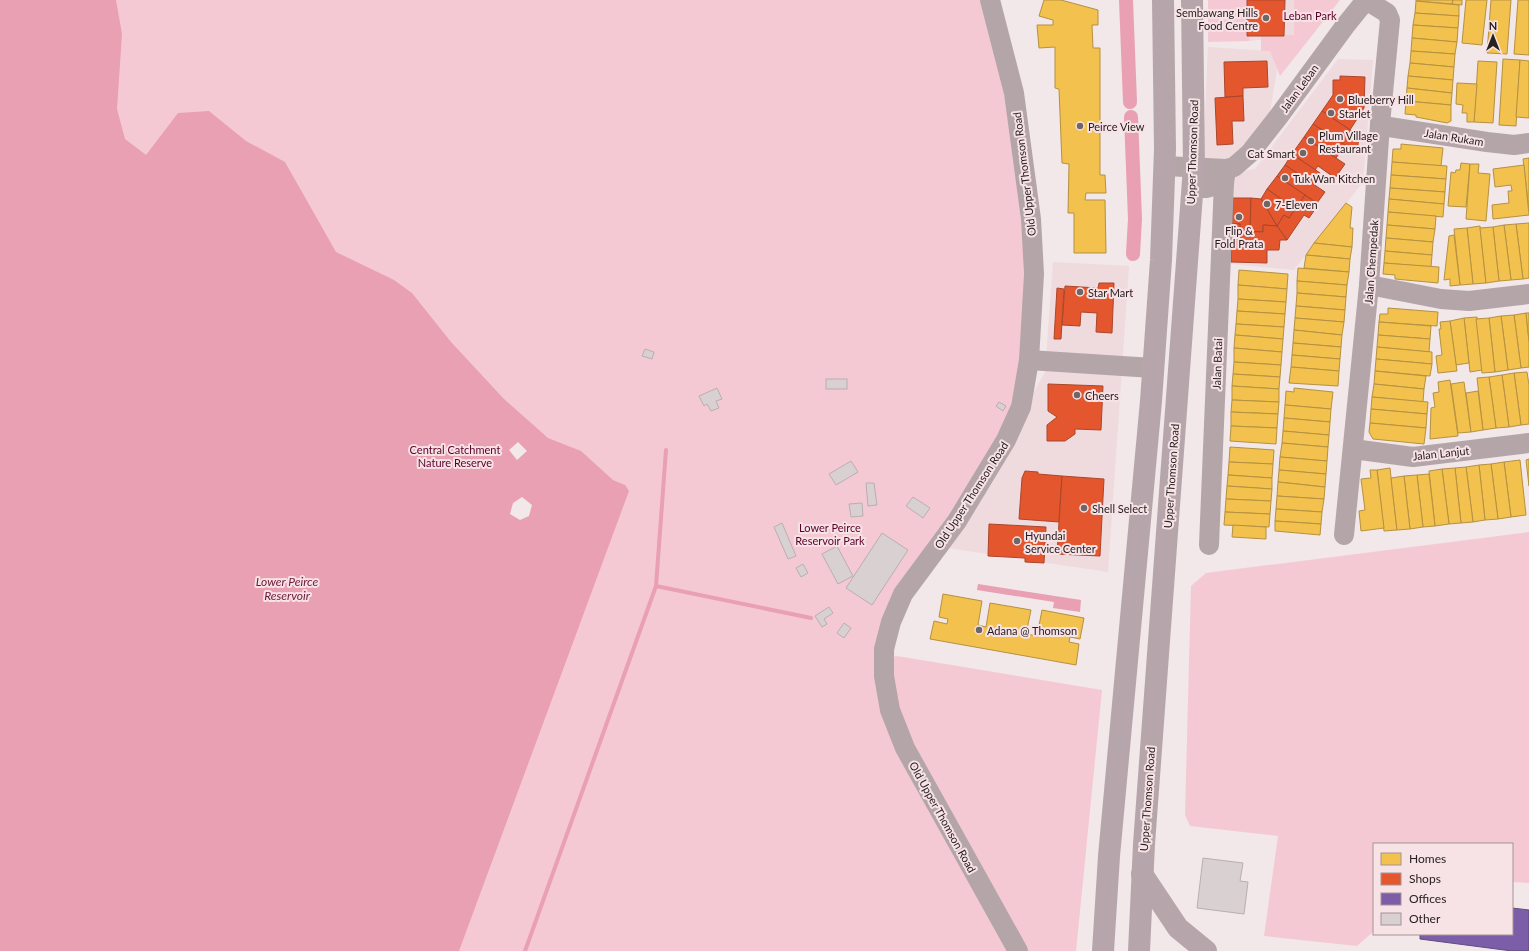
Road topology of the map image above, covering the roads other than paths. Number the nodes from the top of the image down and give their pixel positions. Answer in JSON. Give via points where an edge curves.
{"nodes":[{"id":1,"x":990,"y":0,"type":"edge"},
{"id":2,"x":1163,"y":0,"type":"edge"},
{"id":3,"x":1192,"y":0,"type":"edge"},
{"id":4,"x":1366,"y":0,"type":"edge"},
{"id":5,"x":1380,"y":124,"type":"junction"},
{"id":6,"x":1529,"y":143,"type":"edge"},
{"id":7,"x":1165,"y":166,"type":"junction"},
{"id":8,"x":1225,"y":176,"type":"junction"},
{"id":9,"x":1193,"y":177,"type":"junction"},
{"id":10,"x":1369,"y":286,"type":"junction"},
{"id":11,"x":1529,"y":294,"type":"edge"},
{"id":12,"x":1029,"y":360,"type":"junction"},
{"id":13,"x":1153,"y":368,"type":"junction"},
{"id":14,"x":1529,"y":443,"type":"edge"},
{"id":15,"x":1353,"y":449,"type":"junction"},
{"id":16,"x":1344,"y":535,"type":"dead end"},
{"id":17,"x":1209,"y":545,"type":"dead end"},
{"id":18,"x":1142,"y":874,"type":"junction"},
{"id":19,"x":1018,"y":951,"type":"edge"},
{"id":20,"x":1103,"y":951,"type":"edge"},
{"id":21,"x":1139,"y":951,"type":"edge"},
{"id":22,"x":1206,"y":951,"type":"edge"}],
"edges":[{"from":1,"to":12,"type":"street","name":"Old Upper Thomson Road","via":[[1014,92],[1030,219],[1034,274]]},
{"from":2,"to":7,"type":"main road"},
{"from":3,"to":9,"type":"main road","name":"Upper Thomson Road"},
{"from":4,"to":5,"type":"street","name":"Jalan Chempedak","via":[[1387,13],[1390,20]]},
{"from":4,"to":8,"type":"street","name":"Jalan Leban","via":[[1250,153]]},
{"from":5,"to":6,"type":"street","name":"Jalan Rukam","via":[[1487,142],[1514,145]]},
{"from":5,"to":10,"type":"street","name":"Jalan Chempedak"},
{"from":7,"to":9,"type":"street"},
{"from":7,"to":13,"type":"main road"},
{"from":8,"to":9,"type":"street"},
{"from":8,"to":17,"type":"street","name":"Jalan Batai"},
{"from":9,"to":18,"type":"main road","name":"Upper Thomson Road"},
{"from":10,"to":11,"type":"street","via":[[1441,299],[1469,301]]},
{"from":10,"to":15,"type":"street","name":"Jalan Chempedak"},
{"from":12,"to":13,"type":"street"},
{"from":12,"to":19,"type":"street","name":"Old Upper Thomson Road","via":[[1021,407],[1006,440],[957,521],[903,594],[891,622],[884,649],[884,676],[890,710],[905,748]]},
{"from":13,"to":20,"type":"main road","via":[[1109,856]]},
{"from":14,"to":15,"type":"street","name":"Jalan Lanjut","via":[[1413,457]]},
{"from":15,"to":16,"type":"street","name":"Jalan Chempedak"},
{"from":18,"to":21,"type":"main road","name":"Upper Thomson Road"},
{"from":18,"to":22,"type":"main road","via":[[1178,928]]}]}
